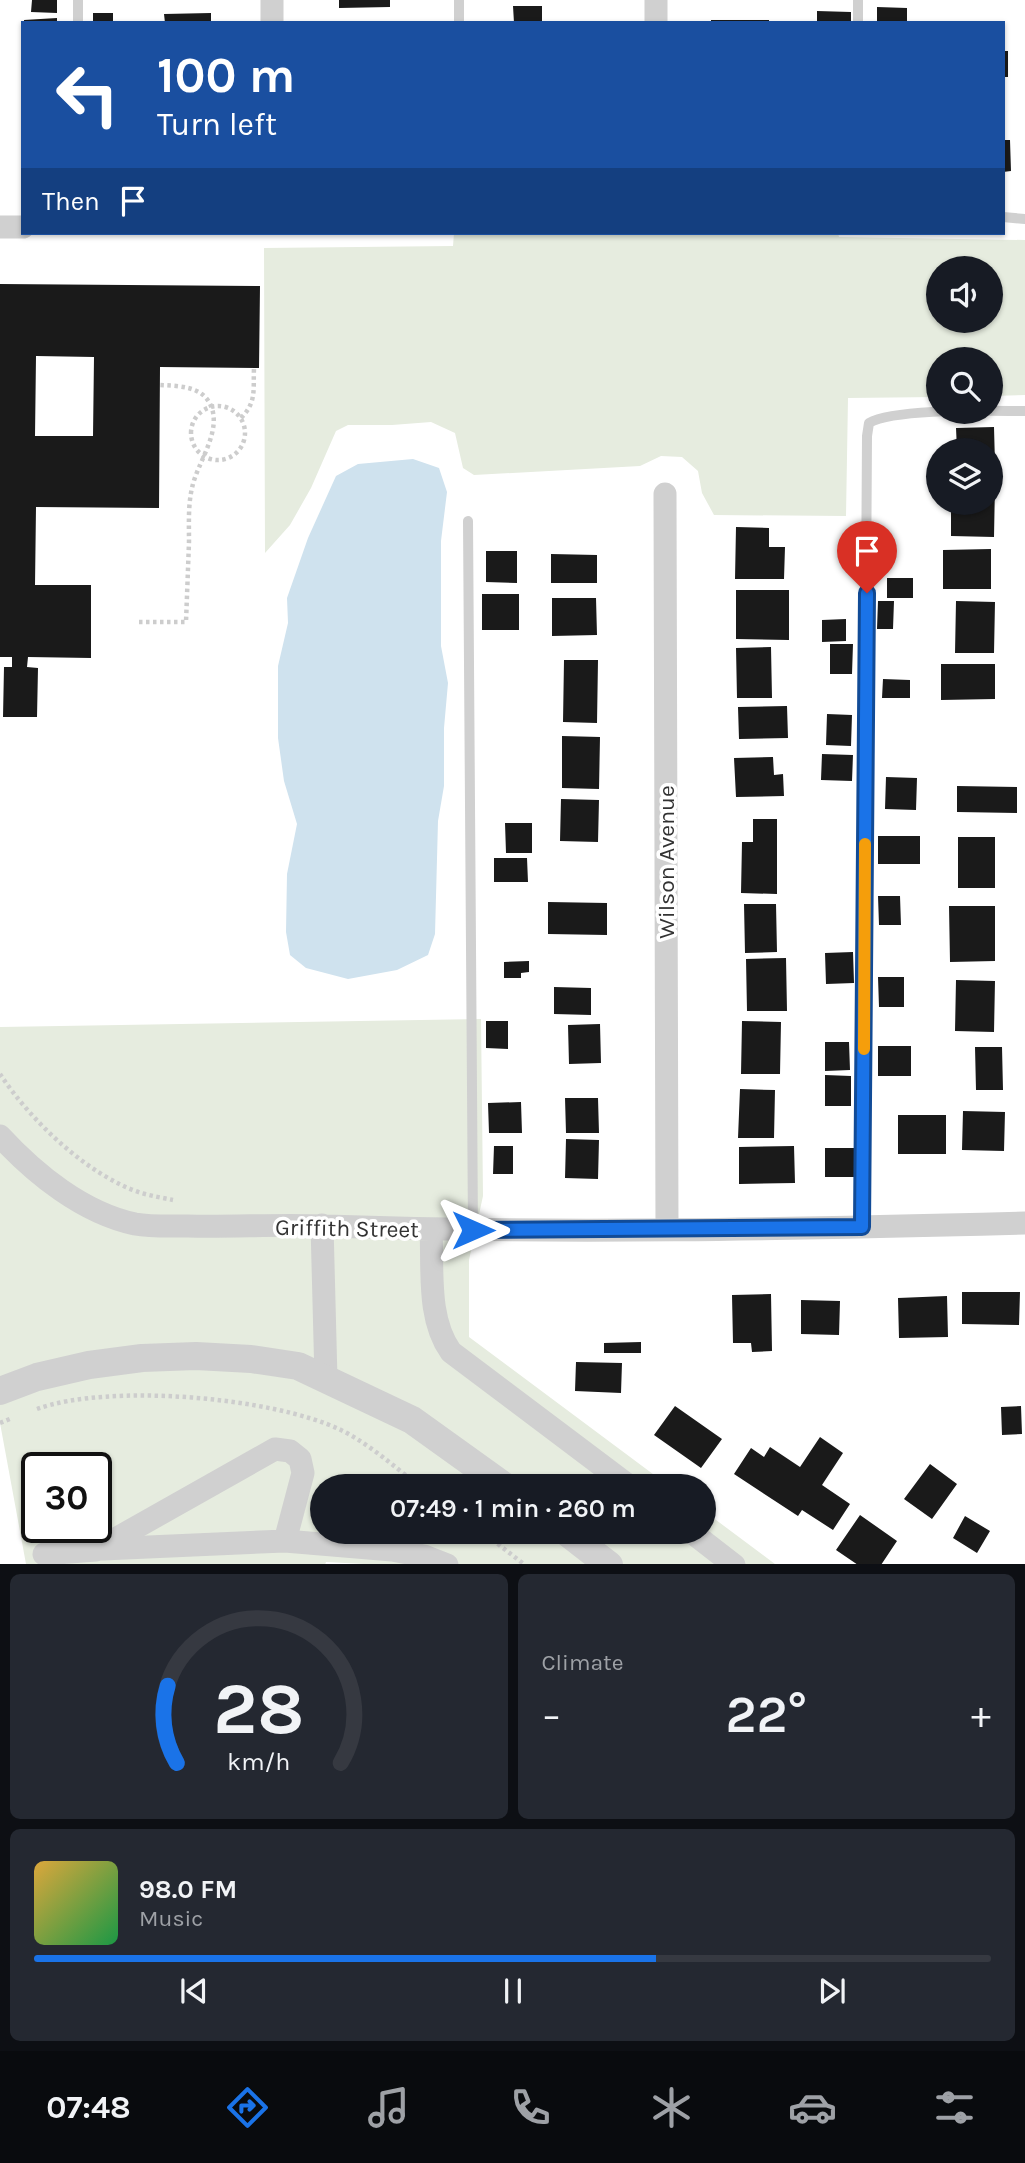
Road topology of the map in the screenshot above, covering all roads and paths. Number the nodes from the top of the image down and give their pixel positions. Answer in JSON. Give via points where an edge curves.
{"nodes":[{"id":1,"x":78,"y":0,"type":"edge"},
{"id":2,"x":272,"y":0,"type":"edge"},
{"id":3,"x":460,"y":0,"type":"edge"},
{"id":4,"x":656,"y":0,"type":"edge"},
{"id":5,"x":858,"y":0,"type":"edge"},
{"id":6,"x":78,"y":21,"type":"edge"},
{"id":7,"x":272,"y":21,"type":"edge"},
{"id":8,"x":459,"y":21,"type":"edge"},
{"id":9,"x":656,"y":21,"type":"edge"},
{"id":10,"x":858,"y":21,"type":"edge"},
{"id":11,"x":1005,"y":217,"type":"edge"},
{"id":12,"x":1025,"y":219,"type":"edge"},
{"id":13,"x":0,"y":227,"type":"edge"},
{"id":14,"x":21,"y":228,"type":"edge"},
{"id":15,"x":254,"y":368,"type":"dead end"},
{"id":16,"x":160,"y":385,"type":"dead end"},
{"id":17,"x":212,"y":407,"type":"junction"},
{"id":18,"x":1025,"y":411,"type":"edge"},
{"id":19,"x":241,"y":418,"type":"junction"},
{"id":20,"x":202,"y":456,"type":"junction"},
{"id":21,"x":664,"y":494,"type":"dead end"},
{"id":22,"x":468,"y":521,"type":"dead end"},
{"id":23,"x":139,"y":622,"type":"dead end"},
{"id":24,"x":0,"y":1074,"type":"edge"},
{"id":25,"x":0,"y":1136,"type":"edge"},
{"id":26,"x":1025,"y":1223,"type":"edge"},
{"id":27,"x":173,"y":1226,"type":"junction"},
{"id":28,"x":322,"y":1226,"type":"junction"},
{"id":29,"x":862,"y":1227,"type":"junction"},
{"id":30,"x":667,"y":1229,"type":"junction"},
{"id":31,"x":431,"y":1230,"type":"junction"},
{"id":32,"x":473,"y":1230,"type":"junction"},
{"id":33,"x":326,"y":1379,"type":"junction"},
{"id":34,"x":0,"y":1391,"type":"edge"},
{"id":35,"x":28,"y":1412,"type":"dead end"},
{"id":36,"x":15,"y":1416,"type":"dead end"},
{"id":37,"x":0,"y":1423,"type":"edge"},
{"id":38,"x":405,"y":1474,"type":"edge"},
{"id":39,"x":487,"y":1474,"type":"edge"},
{"id":40,"x":613,"y":1474,"type":"edge"},
{"id":41,"x":285,"y":1541,"type":"junction"},
{"id":42,"x":498,"y":1544,"type":"edge"},
{"id":43,"x":583,"y":1544,"type":"edge"},
{"id":44,"x":707,"y":1544,"type":"edge"},
{"id":45,"x":96,"y":1550,"type":"junction"},
{"id":46,"x":44,"y":1555,"type":"dead end"},
{"id":47,"x":447,"y":1564,"type":"edge"},
{"id":48,"x":525,"y":1564,"type":"edge"},
{"id":49,"x":610,"y":1564,"type":"edge"},
{"id":50,"x":734,"y":1564,"type":"edge"}],
"edges":[{"from":1,"to":6,"type":"lane"},
{"from":2,"to":7,"type":"street"},
{"from":3,"to":8,"type":"lane"},
{"from":4,"to":9,"type":"street"},
{"from":5,"to":10,"type":"lane"},
{"from":11,"to":12,"type":"lane"},
{"from":13,"to":14,"type":"street"},
{"from":15,"to":19,"type":"path","via":[[251,408]]},
{"from":16,"to":17,"type":"path","via":[[194,389]]},
{"from":17,"to":19,"type":"path","via":[[226,407]]},
{"from":17,"to":20,"type":"path","via":[[212,433]]},
{"from":17,"to":20,"type":"path","via":[[200,413],[191,430]]},
{"from":18,"to":29,"type":"lane","via":[[928,413],[869,423]]},
{"from":19,"to":20,"type":"path","via":[[245,434],[240,450],[225,460]]},
{"from":20,"to":23,"type":"path","via":[[190,510],[187,622]]},
{"from":21,"to":30,"type":"street","name":"Wilson Avenue"},
{"from":22,"to":32,"type":"lane"},
{"from":24,"to":27,"type":"path","via":[[39,1122],[76,1157],[140,1192],[177,1201]]},
{"from":25,"to":27,"type":"street","name":"Griffith Street","via":[[55,1185],[101,1213],[136,1224]]},
{"from":26,"to":29,"type":"street","name":"Griffith Street"},
{"from":27,"to":28,"type":"street","name":"Griffith Street"},
{"from":28,"to":31,"type":"street","name":"Griffith Street"},
{"from":28,"to":33,"type":"street"},
{"from":29,"to":30,"type":"street","name":"Griffith Street"},
{"from":30,"to":32,"type":"street","name":"Griffith Street"},
{"from":31,"to":32,"type":"street","name":"Griffith Street"},
{"from":31,"to":40,"type":"street","via":[[435,1316],[451,1352]]},
{"from":33,"to":34,"type":"street","via":[[298,1366],[251,1359],[169,1357],[89,1365]]},
{"from":33,"to":39,"type":"street","via":[[412,1420]]},
{"from":35,"to":38,"type":"path","via":[[86,1398],[221,1400],[314,1419],[378,1452]]},
{"from":36,"to":37,"type":"path"},
{"from":41,"to":45,"type":"street"},
{"from":41,"to":45,"type":"street","via":[[303,1473],[300,1460],[290,1451],[275,1449]]},
{"from":41,"to":47,"type":"street","via":[[392,1550]]},
{"from":42,"to":48,"type":"path"},
{"from":43,"to":49,"type":"street"},
{"from":44,"to":50,"type":"street"},
{"from":45,"to":46,"type":"street"}]}
